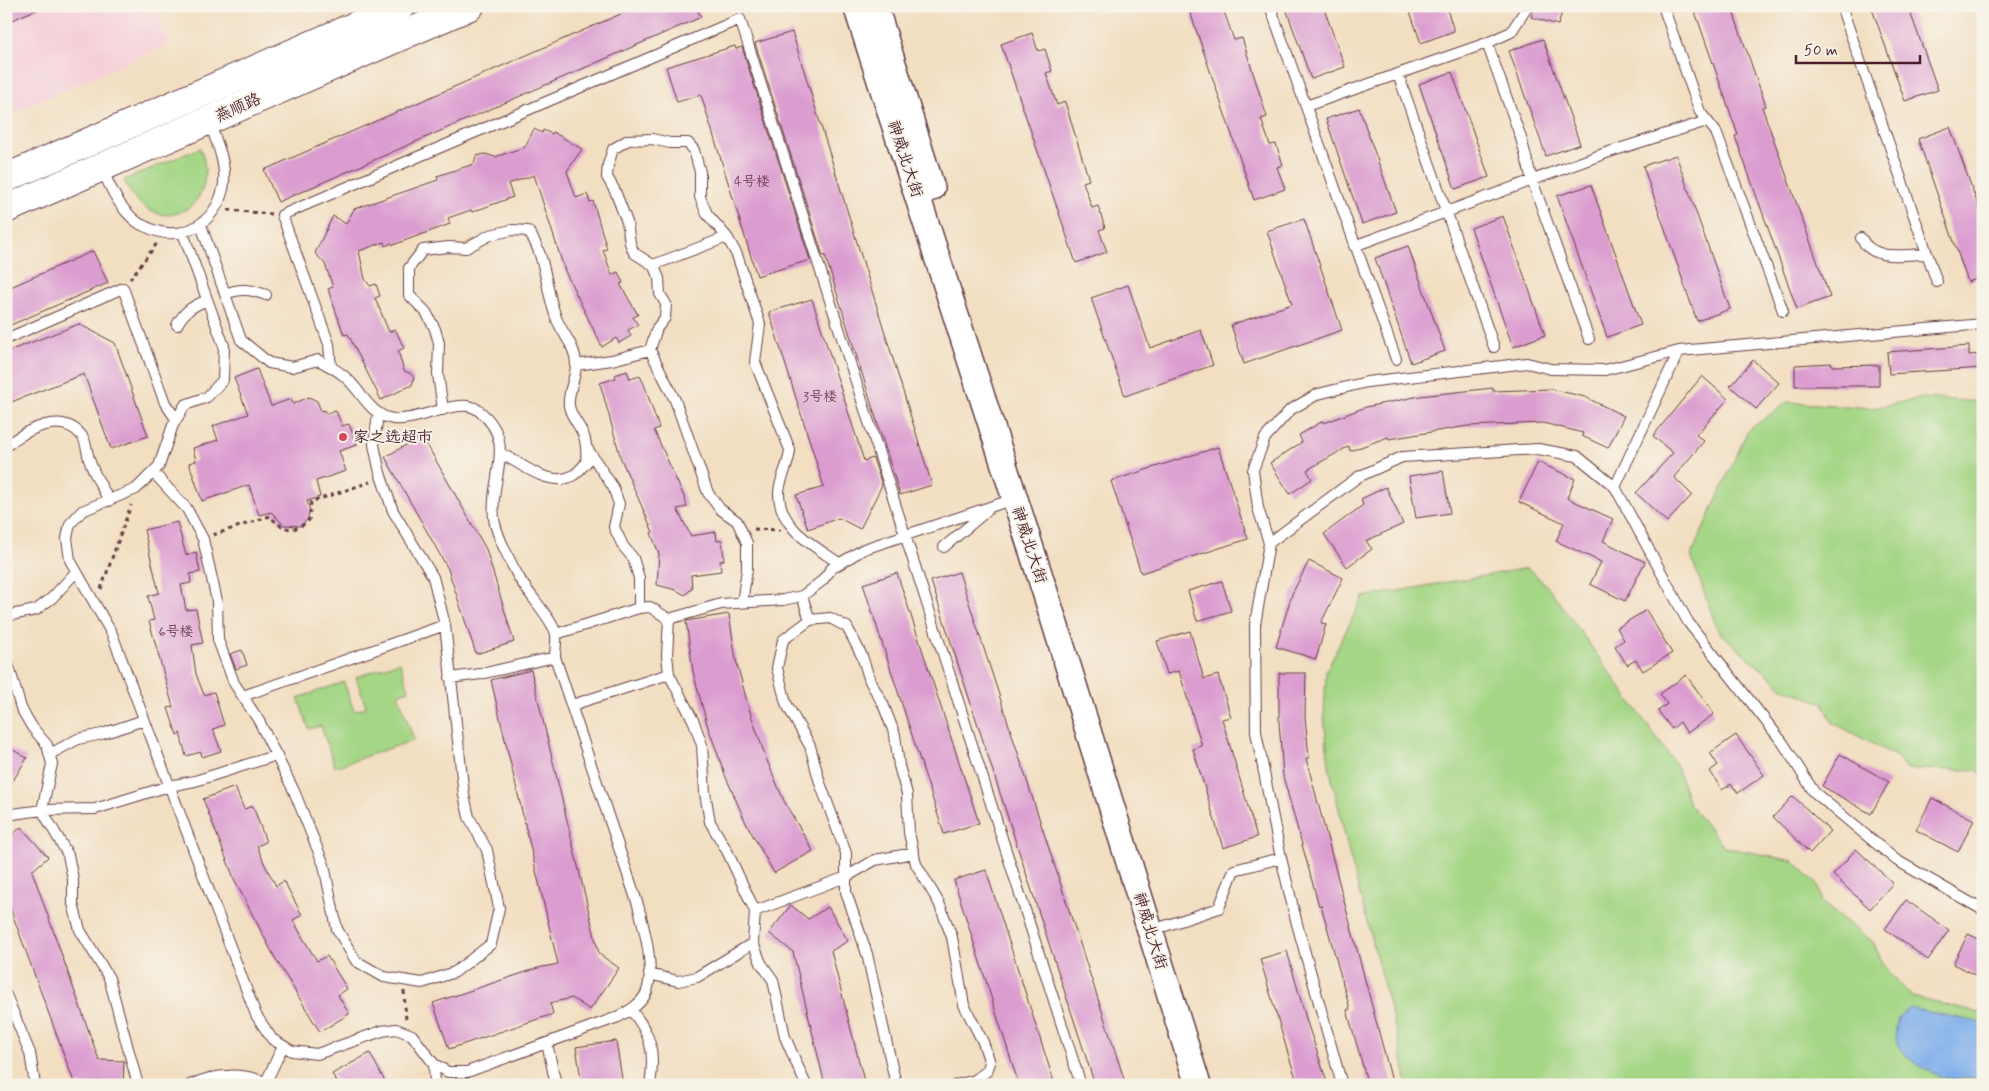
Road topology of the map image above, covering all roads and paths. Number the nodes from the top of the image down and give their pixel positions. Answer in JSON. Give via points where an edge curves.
{"nodes":[{"id":1,"x":401,"y":6,"type":"edge"},
{"id":2,"x":470,"y":6,"type":"edge"},
{"id":3,"x":856,"y":6,"type":"edge"},
{"id":4,"x":875,"y":6,"type":"edge"},
{"id":5,"x":1270,"y":6,"type":"edge"},
{"id":6,"x":1528,"y":6,"type":"edge"},
{"id":7,"x":1663,"y":6,"type":"edge"},
{"id":8,"x":1840,"y":6,"type":"edge"},
{"id":9,"x":1487,"y":43,"type":"junction"},
{"id":10,"x":1398,"y":74,"type":"junction"},
{"id":11,"x":1306,"y":106,"type":"junction"},
{"id":12,"x":209,"y":121,"type":"junction"},
{"id":13,"x":1707,"y":122,"type":"junction"},
{"id":14,"x":102,"y":168,"type":"junction"},
{"id":15,"x":6,"y":178,"type":"edge"},
{"id":16,"x":1532,"y":180,"type":"junction"},
{"id":17,"x":215,"y":208,"type":"junction"},
{"id":18,"x":6,"y":209,"type":"edge"},
{"id":19,"x":1445,"y":212,"type":"junction"},
{"id":20,"x":282,"y":215,"type":"junction"},
{"id":21,"x":201,"y":225,"type":"junction"},
{"id":22,"x":184,"y":233,"type":"junction"},
{"id":23,"x":164,"y":234,"type":"junction"},
{"id":24,"x":728,"y":238,"type":"junction"},
{"id":25,"x":1861,"y":238,"type":"dead end"},
{"id":26,"x":1354,"y":246,"type":"junction"},
{"id":27,"x":1927,"y":254,"type":"junction"},
{"id":28,"x":653,"y":264,"type":"junction"},
{"id":29,"x":1937,"y":282,"type":"dead end"},
{"id":30,"x":123,"y":288,"type":"junction"},
{"id":31,"x":225,"y":294,"type":"junction"},
{"id":32,"x":266,"y":295,"type":"dead end"},
{"id":33,"x":207,"y":300,"type":"junction"},
{"id":34,"x":1783,"y":311,"type":"dead end"},
{"id":35,"x":1983,"y":324,"type":"edge"},
{"id":36,"x":178,"y":325,"type":"dead end"},
{"id":37,"x":6,"y":339,"type":"edge"},
{"id":38,"x":1589,"y":339,"type":"dead end"},
{"id":39,"x":241,"y":340,"type":"junction"},
{"id":40,"x":224,"y":346,"type":"junction"},
{"id":41,"x":1494,"y":347,"type":"dead end"},
{"id":42,"x":650,"y":350,"type":"junction"},
{"id":43,"x":1679,"y":351,"type":"junction"},
{"id":44,"x":1396,"y":359,"type":"dead end"},
{"id":45,"x":576,"y":365,"type":"junction"},
{"id":46,"x":331,"y":368,"type":"junction"},
{"id":47,"x":443,"y":410,"type":"junction"},
{"id":48,"x":378,"y":414,"type":"junction"},
{"id":49,"x":176,"y":419,"type":"junction"},
{"id":50,"x":6,"y":446,"type":"edge"},
{"id":51,"x":587,"y":448,"type":"junction"},
{"id":52,"x":500,"y":453,"type":"junction"},
{"id":53,"x":153,"y":472,"type":"junction"},
{"id":54,"x":382,"y":478,"type":"junction"},
{"id":55,"x":1615,"y":487,"type":"junction"},
{"id":56,"x":137,"y":488,"type":"junction"},
{"id":57,"x":109,"y":501,"type":"junction"},
{"id":58,"x":1004,"y":503,"type":"junction"},
{"id":59,"x":790,"y":528,"type":"junction"},
{"id":60,"x":741,"y":529,"type":"junction"},
{"id":61,"x":903,"y":536,"type":"junction"},
{"id":62,"x":203,"y":539,"type":"junction"},
{"id":63,"x":1269,"y":543,"type":"junction"},
{"id":64,"x":944,"y":547,"type":"dead end"},
{"id":65,"x":840,"y":564,"type":"junction"},
{"id":66,"x":76,"y":572,"type":"junction"},
{"id":67,"x":802,"y":596,"type":"junction"},
{"id":68,"x":742,"y":603,"type":"junction"},
{"id":69,"x":96,"y":604,"type":"junction"},
{"id":70,"x":639,"y":608,"type":"junction"},
{"id":71,"x":6,"y":616,"type":"edge"},
{"id":72,"x":669,"y":619,"type":"junction"},
{"id":73,"x":810,"y":620,"type":"junction"},
{"id":74,"x":446,"y":625,"type":"junction"},
{"id":75,"x":556,"y":634,"type":"junction"},
{"id":76,"x":6,"y":657,"type":"edge"},
{"id":77,"x":555,"y":657,"type":"junction"},
{"id":78,"x":669,"y":674,"type":"junction"},
{"id":79,"x":450,"y":678,"type":"junction"},
{"id":80,"x":243,"y":696,"type":"junction"},
{"id":81,"x":572,"y":704,"type":"junction"},
{"id":82,"x":144,"y":720,"type":"junction"},
{"id":83,"x":50,"y":754,"type":"junction"},
{"id":84,"x":276,"y":755,"type":"junction"},
{"id":85,"x":169,"y":786,"type":"junction"},
{"id":86,"x":42,"y":810,"type":"junction"},
{"id":87,"x":6,"y":815,"type":"edge"},
{"id":88,"x":914,"y":853,"type":"junction"},
{"id":89,"x":1281,"y":858,"type":"junction"},
{"id":90,"x":846,"y":877,"type":"junction"},
{"id":91,"x":755,"y":910,"type":"junction"},
{"id":92,"x":1983,"y":910,"type":"edge"},
{"id":93,"x":1162,"y":926,"type":"junction"},
{"id":94,"x":753,"y":943,"type":"junction"},
{"id":95,"x":649,"y":974,"type":"junction"},
{"id":96,"x":403,"y":980,"type":"junction"},
{"id":97,"x":6,"y":995,"type":"edge"},
{"id":98,"x":631,"y":1010,"type":"junction"},
{"id":99,"x":406,"y":1033,"type":"junction"},
{"id":100,"x":547,"y":1043,"type":"junction"},
{"id":101,"x":282,"y":1046,"type":"junction"},
{"id":102,"x":434,"y":1064,"type":"junction"},
{"id":103,"x":269,"y":1083,"type":"edge"},
{"id":104,"x":35,"y":1085,"type":"edge"},
{"id":105,"x":138,"y":1085,"type":"edge"},
{"id":106,"x":190,"y":1085,"type":"edge"},
{"id":107,"x":434,"y":1085,"type":"edge"},
{"id":108,"x":556,"y":1085,"type":"edge"},
{"id":109,"x":650,"y":1085,"type":"edge"},
{"id":110,"x":806,"y":1085,"type":"edge"},
{"id":111,"x":896,"y":1085,"type":"edge"},
{"id":112,"x":956,"y":1085,"type":"edge"},
{"id":113,"x":1081,"y":1085,"type":"edge"},
{"id":114,"x":1198,"y":1085,"type":"edge"},
{"id":115,"x":1212,"y":1085,"type":"edge"},
{"id":116,"x":1342,"y":1085,"type":"edge"}],
"edges":[{"from":1,"to":15,"type":"main road","name":"燕顺路"},
{"from":2,"to":12,"type":"main road","name":"燕顺路"},
{"from":3,"to":58,"type":"street","name":"神威北大街"},
{"from":4,"to":93,"type":"street","name":"神威北大街"},
{"from":5,"to":11,"type":"lane"},
{"from":6,"to":9,"type":"lane","via":[[1511,32]]},
{"from":7,"to":13,"type":"lane","via":[[1700,112]]},
{"from":8,"to":27,"type":"lane"},
{"from":9,"to":10,"type":"lane"},
{"from":9,"to":16,"type":"lane","via":[[1521,138]]},
{"from":10,"to":11,"type":"lane"},
{"from":10,"to":19,"type":"lane"},
{"from":11,"to":26,"type":"lane"},
{"from":12,"to":14,"type":"main road","name":"燕顺路"},
{"from":12,"to":17,"type":"lane","via":[[222,156],[224,188]]},
{"from":13,"to":16,"type":"lane"},
{"from":13,"to":34,"type":"lane","via":[[1716,132]]},
{"from":14,"to":18,"type":"main road","name":"燕顺路"},
{"from":14,"to":23,"type":"lane","via":[[117,202],[138,223]]},
{"from":16,"to":19,"type":"lane"},
{"from":16,"to":38,"type":"lane"},
{"from":17,"to":20,"type":"path"},
{"from":17,"to":21,"type":"lane"},
{"from":19,"to":26,"type":"lane"},
{"from":19,"to":41,"type":"lane"},
{"from":20,"to":46,"type":"lane","via":[[329,344]]},
{"from":20,"to":61,"type":"lane","via":[[740,19]]},
{"from":21,"to":22,"type":"lane"},
{"from":21,"to":31,"type":"lane"},
{"from":22,"to":23,"type":"lane"},
{"from":22,"to":33,"type":"lane"},
{"from":23,"to":30,"type":"path"},
{"from":24,"to":28,"type":"lane"},
{"from":24,"to":28,"type":"lane","via":[[707,214],[700,197],[700,172],[694,150],[688,143],[628,140],[613,149],[607,177],[616,191],[634,253]]},
{"from":24,"to":59,"type":"lane","via":[[737,255],[760,324],[755,362],[790,450],[789,464],[779,492]]},
{"from":25,"to":27,"type":"lane","via":[[1865,247],[1874,253]]},
{"from":26,"to":44,"type":"lane"},
{"from":27,"to":29,"type":"lane"},
{"from":28,"to":42,"type":"lane","via":[[659,278],[660,294],[666,304],[665,318],[657,328]]},
{"from":30,"to":37,"type":"lane"},
{"from":30,"to":49,"type":"lane","via":[[165,403]]},
{"from":31,"to":32,"type":"lane","via":[[245,289]]},
{"from":31,"to":39,"type":"lane"},
{"from":33,"to":36,"type":"lane","via":[[183,314]]},
{"from":33,"to":40,"type":"lane"},
{"from":35,"to":43,"type":"lane"},
{"from":39,"to":40,"type":"lane"},
{"from":39,"to":46,"type":"lane","via":[[269,362],[292,368],[318,360]]},
{"from":40,"to":49,"type":"lane","via":[[223,380],[207,397],[185,405]]},
{"from":42,"to":45,"type":"lane"},
{"from":42,"to":60,"type":"lane","via":[[675,400],[708,493],[720,509],[738,521]]},
{"from":43,"to":55,"type":"lane"},
{"from":43,"to":63,"type":"lane","via":[[1605,370],[1551,368],[1527,363],[1367,382],[1318,394],[1290,410],[1265,438],[1253,470],[1258,508]]},
{"from":45,"to":47,"type":"lane","via":[[572,344],[558,322],[548,296],[536,242],[528,231],[512,230],[490,235],[466,248],[423,250],[409,268],[409,295],[426,312],[436,329]]},
{"from":45,"to":51,"type":"lane","via":[[569,405]]},
{"from":46,"to":48,"type":"lane","via":[[345,376]]},
{"from":47,"to":48,"type":"lane","via":[[417,418],[393,419]]},
{"from":47,"to":52,"type":"lane","via":[[461,404],[476,409],[492,421],[499,436]]},
{"from":48,"to":54,"type":"lane","via":[[374,445]]},
{"from":49,"to":53,"type":"lane","via":[[159,466]]},
{"from":50,"to":57,"type":"lane","via":[[18,436],[44,424],[65,423],[83,436],[90,463]]},
{"from":51,"to":52,"type":"lane","via":[[586,463],[573,476],[557,480],[544,478]]},
{"from":51,"to":70,"type":"lane","via":[[614,487],[619,504],[614,527],[622,546],[633,558]]},
{"from":52,"to":75,"type":"lane","via":[[493,489],[494,520],[520,580]]},
{"from":53,"to":56,"type":"lane"},
{"from":53,"to":62,"type":"lane","via":[[187,509]]},
{"from":54,"to":62,"type":"path","via":[[311,502],[309,520],[301,528],[287,530],[270,516]]},
{"from":54,"to":74,"type":"lane","via":[[393,511],[433,577]]},
{"from":55,"to":63,"type":"lane","via":[[1577,456],[1538,449],[1402,457],[1358,477]]},
{"from":55,"to":92,"type":"lane","via":[[1688,622],[1783,743],[1814,792],[1896,860]]},
{"from":56,"to":57,"type":"lane"},
{"from":56,"to":69,"type":"path"},
{"from":57,"to":66,"type":"lane","via":[[82,511],[70,524],[67,538],[70,560]]},
{"from":58,"to":61,"type":"lane"},
{"from":58,"to":64,"type":"lane"},
{"from":58,"to":114,"type":"street","name":"神威北大街"},
{"from":59,"to":60,"type":"path"},
{"from":59,"to":65,"type":"lane"},
{"from":60,"to":68,"type":"lane","via":[[747,543]]},
{"from":61,"to":65,"type":"lane","via":[[864,549]]},
{"from":61,"to":113,"type":"lane"},
{"from":62,"to":80,"type":"lane","via":[[216,601],[218,640],[234,683]]},
{"from":63,"to":89,"type":"lane","via":[[1256,625],[1256,732]]},
{"from":65,"to":67,"type":"lane"},
{"from":66,"to":69,"type":"lane"},
{"from":66,"to":71,"type":"lane","via":[[36,610]]},
{"from":67,"to":68,"type":"lane"},
{"from":67,"to":73,"type":"lane"},
{"from":68,"to":72,"type":"lane","via":[[721,604]]},
{"from":69,"to":82,"type":"lane","via":[[112,634]]},
{"from":70,"to":72,"type":"lane","via":[[650,607]]},
{"from":70,"to":75,"type":"lane"},
{"from":72,"to":78,"type":"lane"},
{"from":73,"to":88,"type":"lane","via":[[830,618],[847,627],[862,656],[895,735]]},
{"from":73,"to":90,"type":"lane","via":[[782,640],[777,668],[786,703],[810,746],[846,853]]},
{"from":74,"to":79,"type":"lane"},
{"from":74,"to":80,"type":"lane"},
{"from":75,"to":77,"type":"lane"},
{"from":76,"to":83,"type":"lane","via":[[21,708]]},
{"from":77,"to":79,"type":"lane"},
{"from":77,"to":81,"type":"lane"},
{"from":78,"to":81,"type":"lane"},
{"from":78,"to":91,"type":"lane","via":[[702,745],[710,822]]},
{"from":79,"to":96,"type":"lane","via":[[468,817],[487,850],[499,908],[491,944],[455,972],[422,983]]},
{"from":80,"to":84,"type":"lane","via":[[260,721]]},
{"from":81,"to":95,"type":"lane","via":[[638,905],[647,943]]},
{"from":82,"to":83,"type":"lane","via":[[78,739]]},
{"from":82,"to":85,"type":"lane"},
{"from":83,"to":86,"type":"lane","via":[[52,764]]},
{"from":84,"to":85,"type":"lane","via":[[196,781]]},
{"from":84,"to":96,"type":"lane","via":[[324,865],[337,929],[356,961],[384,977]]},
{"from":85,"to":86,"type":"lane","via":[[95,809]]},
{"from":85,"to":101,"type":"lane","via":[[256,1015],[272,1039]]},
{"from":86,"to":87,"type":"lane"},
{"from":86,"to":105,"type":"lane","via":[[68,854],[73,904],[80,930],[109,978]]},
{"from":88,"to":90,"type":"lane","via":[[875,860]]},
{"from":88,"to":112,"type":"lane","via":[[916,864],[939,903],[952,937],[964,1004],[990,1064],[986,1072],[975,1080]]},
{"from":89,"to":93,"type":"lane","via":[[1234,870],[1219,908]]},
{"from":89,"to":116,"type":"lane"},
{"from":90,"to":91,"type":"lane"},
{"from":90,"to":111,"type":"lane","via":[[846,892],[867,954]]},
{"from":91,"to":94,"type":"lane"},
{"from":93,"to":115,"type":"street","name":"神威北大街"},
{"from":94,"to":95,"type":"lane","via":[[697,977],[678,981]]},
{"from":94,"to":110,"type":"lane","via":[[773,980],[785,1037]]},
{"from":95,"to":98,"type":"lane","via":[[647,991]]},
{"from":96,"to":99,"type":"path"},
{"from":97,"to":104,"type":"lane","via":[[30,1052]]},
{"from":98,"to":100,"type":"lane"},
{"from":98,"to":109,"type":"lane","via":[[650,1038],[654,1063]]},
{"from":99,"to":101,"type":"lane","via":[[382,1031],[317,1054],[292,1051]]},
{"from":99,"to":102,"type":"lane","via":[[412,1035]]},
{"from":100,"to":102,"type":"lane","via":[[467,1072],[448,1072]]},
{"from":100,"to":108,"type":"lane"},
{"from":101,"to":103,"type":"lane"},
{"from":102,"to":107,"type":"lane"},
{"from":103,"to":106,"type":"lane","via":[[231,1075],[203,1079]]}]}
